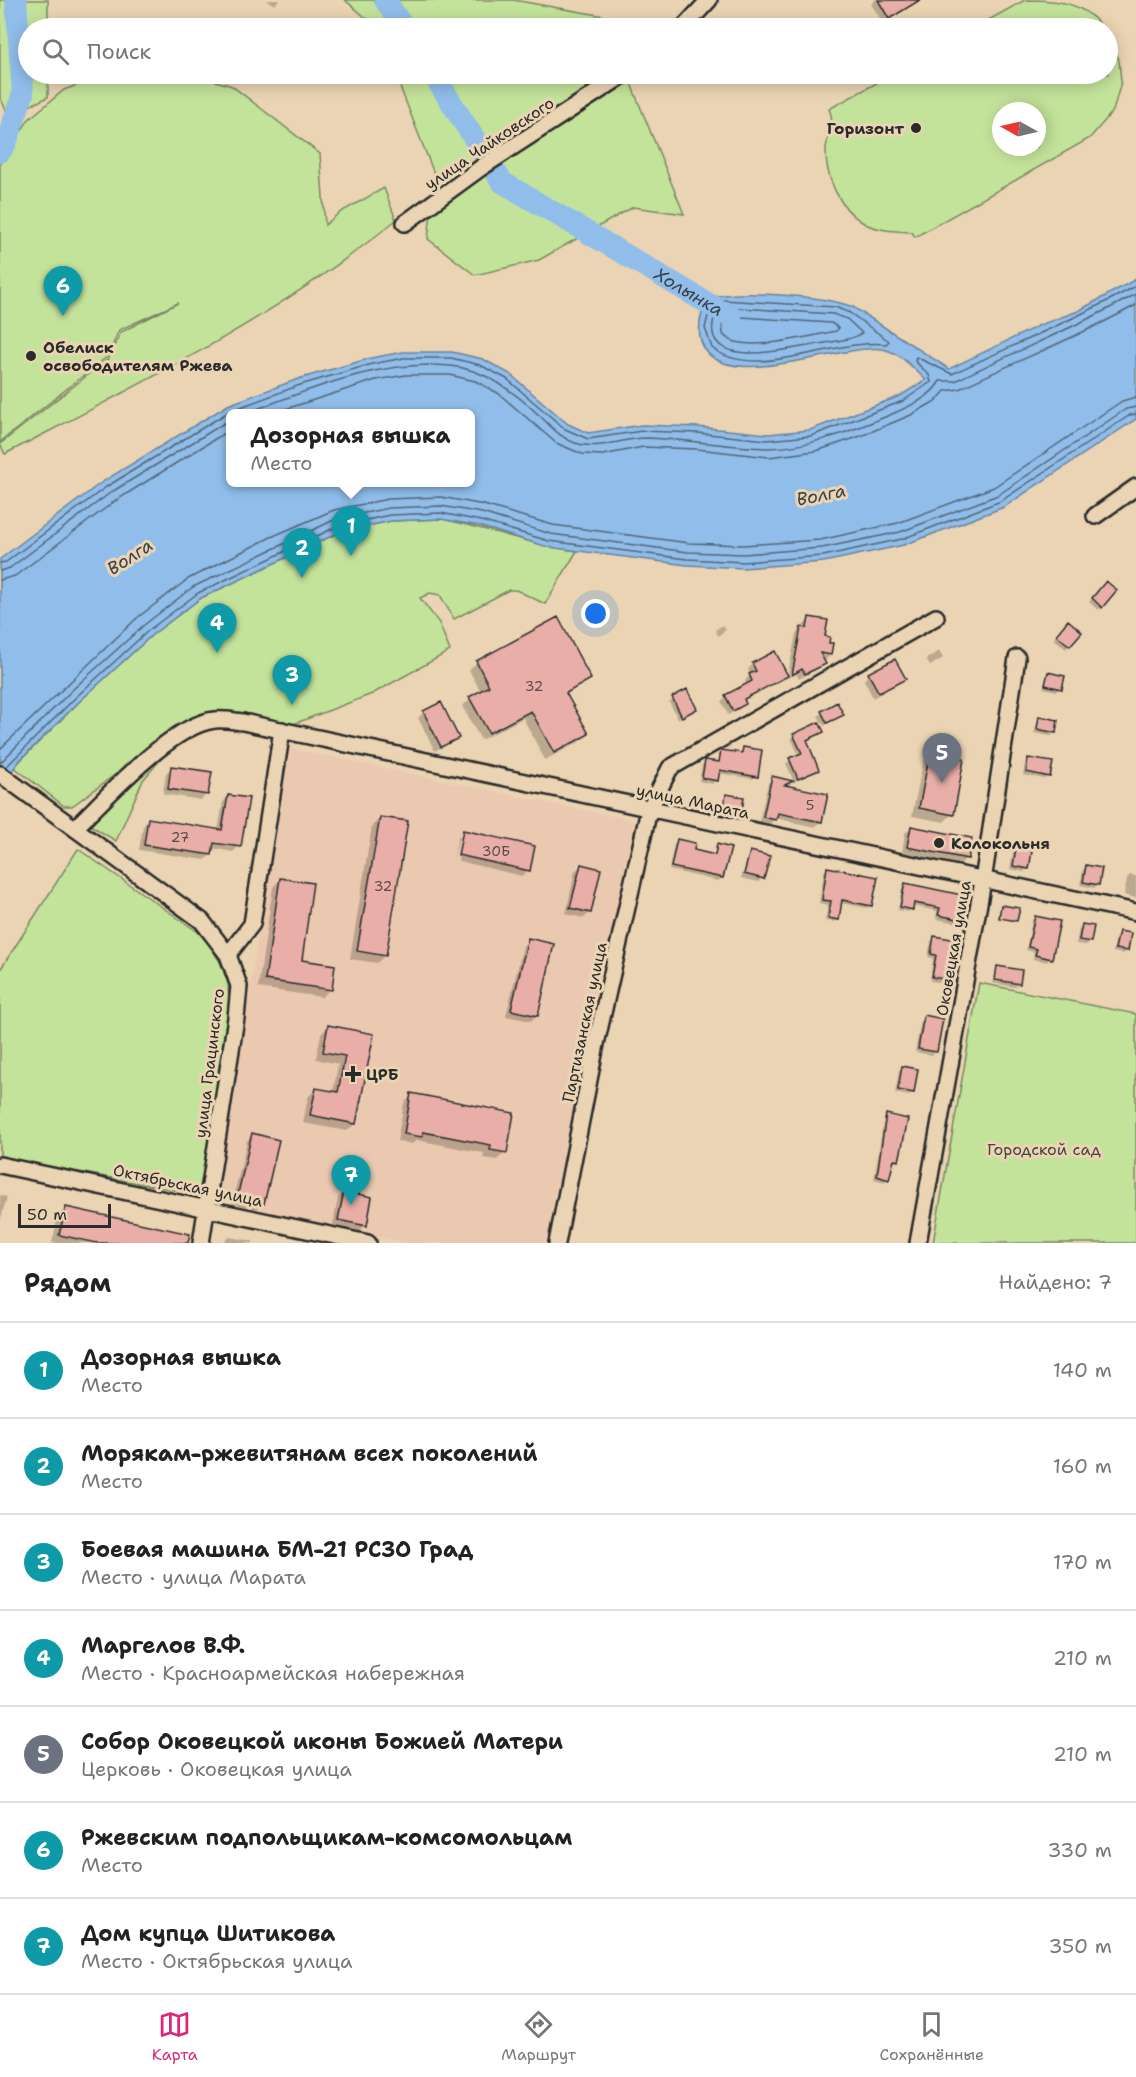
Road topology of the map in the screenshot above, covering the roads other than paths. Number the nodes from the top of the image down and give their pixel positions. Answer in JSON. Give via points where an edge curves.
{"nodes":[{"id":1,"x":708,"y":0,"type":"edge"},
{"id":2,"x":692,"y":18,"type":"edge"},
{"id":3,"x":610,"y":84,"type":"edge"},
{"id":4,"x":405,"y":223,"type":"dead end"},
{"id":5,"x":1136,"y":487,"type":"edge"},
{"id":6,"x":1095,"y":516,"type":"dead end"},
{"id":7,"x":936,"y":617,"type":"dead end"},
{"id":8,"x":1017,"y":658,"type":"dead end"},
{"id":9,"x":282,"y":730,"type":"junction"},
{"id":10,"x":0,"y":774,"type":"edge"},
{"id":11,"x":649,"y":810,"type":"junction"},
{"id":12,"x":75,"y":828,"type":"junction"},
{"id":13,"x":983,"y":881,"type":"junction"},
{"id":14,"x":1136,"y":912,"type":"edge"},
{"id":15,"x":228,"y":955,"type":"junction"},
{"id":16,"x":0,"y":1165,"type":"edge"},
{"id":17,"x":208,"y":1208,"type":"junction"},
{"id":18,"x":201,"y":1243,"type":"edge"},
{"id":19,"x":368,"y":1243,"type":"edge"},
{"id":20,"x":556,"y":1243,"type":"edge"},
{"id":21,"x":918,"y":1243,"type":"edge"}],
"edges":[{"from":1,"to":2,"type":"street"},
{"from":3,"to":4,"type":"street","name":"улица Чайковского","via":[[482,167]]},
{"from":5,"to":6,"type":"street"},
{"from":7,"to":11,"type":"street","name":"Партизанская улица","via":[[670,768]]},
{"from":8,"to":13,"type":"street","name":"Оковецкая улица"},
{"from":9,"to":11,"type":"street","name":"улица Марата"},
{"from":9,"to":12,"type":"street","name":"улица Марата","via":[[214,720],[168,742],[146,759]]},
{"from":9,"to":15,"type":"street","via":[[252,924]]},
{"from":10,"to":12,"type":"street","name":"улица Грацинского"},
{"from":11,"to":13,"type":"street","name":"улица Марата"},
{"from":11,"to":20,"type":"street","name":"Партизанская улица"},
{"from":12,"to":15,"type":"street","name":"улица Грацинского","via":[[202,921]]},
{"from":13,"to":14,"type":"street","name":"улица Марата"},
{"from":13,"to":21,"type":"street","name":"Оковецкая улица"},
{"from":15,"to":17,"type":"street","name":"улица Грацинского","via":[[238,986],[236,1018]]},
{"from":16,"to":17,"type":"street","name":"Октябрьская улица"},
{"from":17,"to":18,"type":"street","name":"улица Грацинского"},
{"from":17,"to":19,"type":"street","name":"Октябрьская улица"}]}
